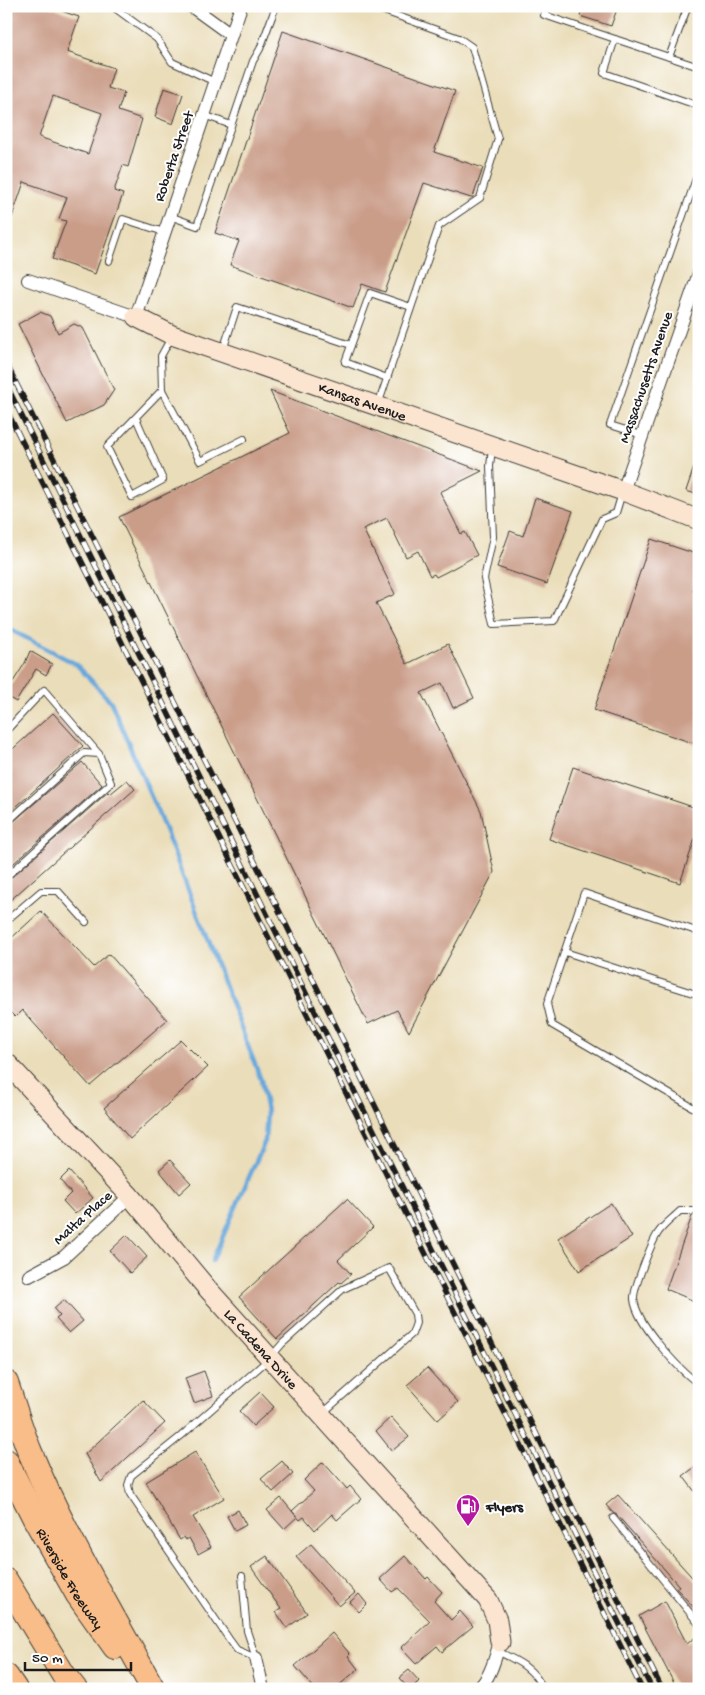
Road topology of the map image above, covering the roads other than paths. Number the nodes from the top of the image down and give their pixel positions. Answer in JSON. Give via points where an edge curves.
{"nodes":[{"id":1,"x":112,"y":6,"type":"edge"},
{"id":2,"x":191,"y":6,"type":"edge"},
{"id":3,"x":241,"y":6,"type":"edge"},
{"id":4,"x":276,"y":6,"type":"edge"},
{"id":5,"x":370,"y":6,"type":"edge"},
{"id":6,"x":547,"y":6,"type":"edge"},
{"id":7,"x":688,"y":6,"type":"edge"},
{"id":8,"x":231,"y":35,"type":"junction"},
{"id":9,"x":616,"y":39,"type":"junction"},
{"id":10,"x":669,"y":57,"type":"junction"},
{"id":11,"x":699,"y":67,"type":"edge"},
{"id":12,"x":215,"y":82,"type":"junction"},
{"id":13,"x":699,"y":106,"type":"edge"},
{"id":14,"x":204,"y":115,"type":"junction"},
{"id":15,"x":232,"y":125,"type":"junction"},
{"id":16,"x":699,"y":170,"type":"edge"},
{"id":17,"x":170,"y":216,"type":"junction"},
{"id":18,"x":164,"y":232,"type":"junction"},
{"id":19,"x":109,"y":261,"type":"dead end"},
{"id":20,"x":699,"y":273,"type":"edge"},
{"id":21,"x":28,"y":280,"type":"dead end"},
{"id":22,"x":411,"y":307,"type":"junction"},
{"id":23,"x":136,"y":317,"type":"junction"},
{"id":24,"x":172,"y":335,"type":"junction"},
{"id":25,"x":351,"y":345,"type":"junction"},
{"id":26,"x":222,"y":352,"type":"junction"},
{"id":27,"x":387,"y":378,"type":"junction"},
{"id":28,"x":162,"y":390,"type":"junction"},
{"id":29,"x":377,"y":406,"type":"junction"},
{"id":30,"x":136,"y":418,"type":"junction"},
{"id":31,"x":642,"y":435,"type":"junction"},
{"id":32,"x":244,"y":439,"type":"dead end"},
{"id":33,"x":493,"y":446,"type":"junction"},
{"id":34,"x":623,"y":491,"type":"junction"},
{"id":35,"x":699,"y":520,"type":"edge"},
{"id":36,"x":6,"y":731,"type":"edge"},
{"id":37,"x":99,"y":754,"type":"junction"},
{"id":38,"x":6,"y":823,"type":"edge"},
{"id":39,"x":6,"y":877,"type":"edge"},
{"id":40,"x":6,"y":921,"type":"edge"},
{"id":41,"x":86,"y":922,"type":"dead end"},
{"id":42,"x":699,"y":932,"type":"edge"},
{"id":43,"x":564,"y":952,"type":"junction"},
{"id":44,"x":699,"y":995,"type":"edge"},
{"id":45,"x":6,"y":1062,"type":"edge"},
{"id":46,"x":699,"y":1111,"type":"edge"},
{"id":47,"x":130,"y":1196,"type":"junction"},
{"id":48,"x":699,"y":1211,"type":"edge"},
{"id":49,"x":29,"y":1276,"type":"dead end"},
{"id":50,"x":270,"y":1358,"type":"junction"},
{"id":51,"x":6,"y":1383,"type":"edge"},
{"id":52,"x":699,"y":1384,"type":"edge"},
{"id":53,"x":321,"y":1415,"type":"junction"},
{"id":54,"x":6,"y":1461,"type":"edge"},
{"id":55,"x":613,"y":1518,"type":"dead end"},
{"id":56,"x":242,"y":1576,"type":"dead end"},
{"id":57,"x":6,"y":1581,"type":"edge"},
{"id":58,"x":699,"y":1624,"type":"edge"},
{"id":59,"x":498,"y":1647,"type":"junction"},
{"id":60,"x":256,"y":1658,"type":"junction"},
{"id":61,"x":6,"y":1676,"type":"edge"},
{"id":62,"x":15,"y":1689,"type":"edge"},
{"id":63,"x":74,"y":1689,"type":"edge"},
{"id":64,"x":145,"y":1689,"type":"edge"},
{"id":65,"x":153,"y":1689,"type":"edge"},
{"id":66,"x":263,"y":1689,"type":"edge"},
{"id":67,"x":478,"y":1689,"type":"edge"},
{"id":68,"x":543,"y":1689,"type":"edge"}],
"edges":[{"from":1,"to":12,"type":"lane","via":[[157,39],[172,62]]},
{"from":2,"to":8,"type":"street"},
{"from":3,"to":8,"type":"street","name":"Roberta Street"},
{"from":4,"to":15,"type":"lane"},
{"from":5,"to":22,"type":"lane","via":[[459,38],[472,47],[498,139],[480,198],[439,226]]},
{"from":6,"to":9,"type":"lane","via":[[544,15]]},
{"from":7,"to":10,"type":"lane"},
{"from":8,"to":12,"type":"street","name":"Roberta Street"},
{"from":9,"to":10,"type":"lane"},
{"from":9,"to":13,"type":"lane","via":[[604,74]]},
{"from":10,"to":11,"type":"lane"},
{"from":12,"to":14,"type":"street","name":"Roberta Street"},
{"from":14,"to":15,"type":"lane"},
{"from":14,"to":17,"type":"street","name":"Roberta Street"},
{"from":15,"to":17,"type":"lane","via":[[197,226]]},
{"from":16,"to":31,"type":"lane","via":[[610,425]]},
{"from":17,"to":18,"type":"street","name":"Roberta Street"},
{"from":18,"to":19,"type":"lane","via":[[123,218]]},
{"from":18,"to":23,"type":"street","name":"Roberta Street"},
{"from":20,"to":31,"type":"street","name":"Massachusetts Avenue"},
{"from":21,"to":23,"type":"street","name":"Kansas Avenue"},
{"from":22,"to":25,"type":"lane","via":[[370,293]]},
{"from":22,"to":27,"type":"lane"},
{"from":23,"to":24,"type":"street","name":"Kansas Avenue"},
{"from":24,"to":26,"type":"street","name":"Kansas Avenue"},
{"from":24,"to":28,"type":"lane","via":[[161,356]]},
{"from":25,"to":26,"type":"lane","via":[[237,307]]},
{"from":25,"to":27,"type":"lane","via":[[345,362]]},
{"from":26,"to":29,"type":"street","name":"Kansas Avenue"},
{"from":27,"to":29,"type":"lane"},
{"from":28,"to":30,"type":"lane"},
{"from":28,"to":32,"type":"lane","via":[[200,461]]},
{"from":29,"to":33,"type":"street","name":"Kansas Avenue"},
{"from":30,"to":30,"type":"lane","via":[[107,447],[132,497],[163,480]]},
{"from":31,"to":34,"type":"street","name":"Massachusetts Avenue"},
{"from":33,"to":34,"type":"street","name":"Kansas Avenue"},
{"from":33,"to":34,"type":"lane","via":[[490,466],[493,537],[484,579],[494,624],[554,621],[602,519],[616,513]]},
{"from":34,"to":35,"type":"street","name":"Kansas Avenue"},
{"from":36,"to":37,"type":"lane","via":[[44,690]]},
{"from":37,"to":38,"type":"lane","via":[[84,752]]},
{"from":37,"to":39,"type":"lane","via":[[111,783]]},
{"from":40,"to":41,"type":"lane","via":[[41,891],[58,891]]},
{"from":42,"to":43,"type":"lane","via":[[584,892]]},
{"from":43,"to":44,"type":"lane"},
{"from":43,"to":46,"type":"lane","via":[[547,1004],[552,1025]]},
{"from":45,"to":47,"type":"street","name":"La Cadena Drive"},
{"from":47,"to":49,"type":"street","name":"Malta Place","via":[[64,1257]]},
{"from":47,"to":50,"type":"street","name":"La Cadena Drive"},
{"from":48,"to":52,"type":"lane","via":[[680,1211],[658,1233],[634,1298],[653,1338]]},
{"from":50,"to":53,"type":"street","name":"La Cadena Drive"},
{"from":50,"to":53,"type":"lane","via":[[343,1289],[389,1268],[415,1314],[412,1334]]},
{"from":50,"to":60,"type":"lane","via":[[131,1476],[128,1485],[130,1494],[237,1650]]},
{"from":51,"to":65,"type":"highway","via":[[30,1451],[57,1510]]},
{"from":53,"to":59,"type":"street","name":"La Cadena Drive","via":[[488,1600],[497,1620]]},
{"from":54,"to":64,"type":"highway","name":"Riverside Freeway","via":[[78,1595]]},
{"from":55,"to":58,"type":"lane"},
{"from":56,"to":60,"type":"lane","via":[[247,1631]]},
{"from":57,"to":63,"type":"highway"},
{"from":59,"to":67,"type":"street","via":[[487,1678]]},
{"from":59,"to":68,"type":"lane","via":[[538,1678]]},
{"from":60,"to":66,"type":"street"},
{"from":61,"to":62,"type":"highway"}]}
